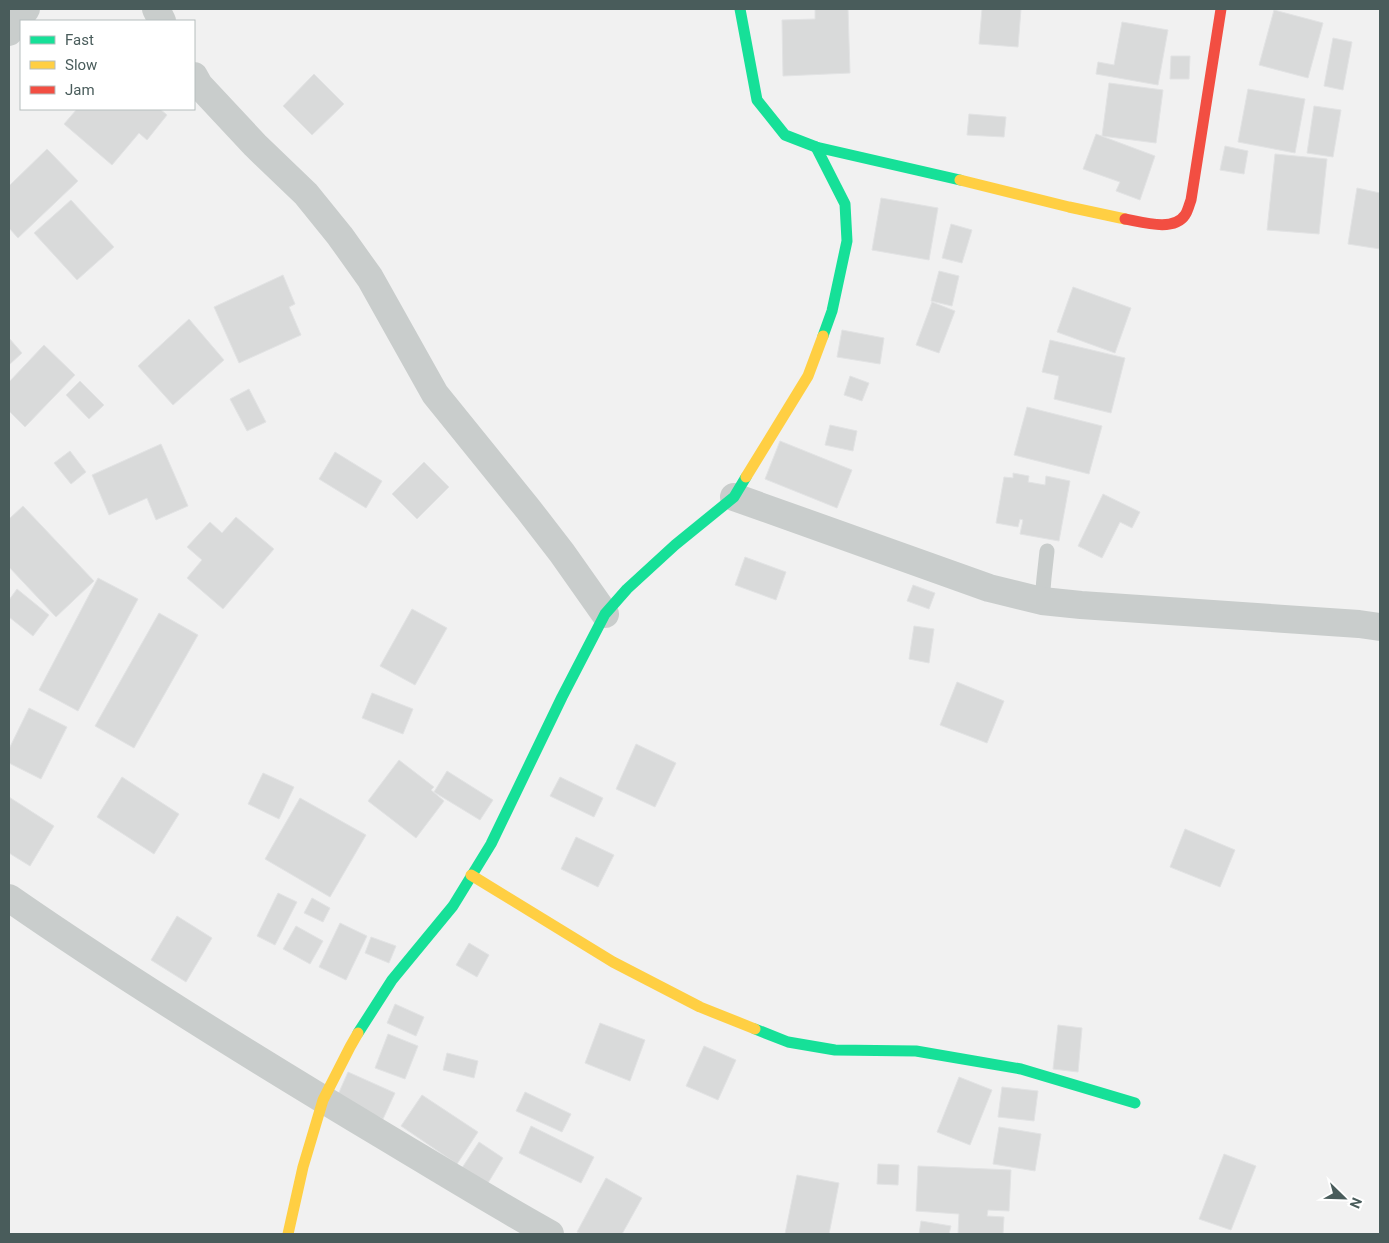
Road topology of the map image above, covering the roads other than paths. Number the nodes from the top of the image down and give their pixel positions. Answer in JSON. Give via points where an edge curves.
{"nodes":[{"id":1,"x":26,"y":9,"type":"edge"},
{"id":2,"x":740,"y":9,"type":"edge"},
{"id":3,"x":1221,"y":9,"type":"edge"},
{"id":4,"x":9,"y":32,"type":"edge"},
{"id":5,"x":195,"y":78,"type":"edge"},
{"id":6,"x":816,"y":147,"type":"junction"},
{"id":7,"x":734,"y":497,"type":"junction"},
{"id":8,"x":1048,"y":551,"type":"dead end"},
{"id":9,"x":1042,"y":601,"type":"junction"},
{"id":10,"x":605,"y":614,"type":"junction"},
{"id":11,"x":1380,"y":626,"type":"edge"},
{"id":12,"x":471,"y":876,"type":"junction"},
{"id":13,"x":9,"y":898,"type":"edge"},
{"id":14,"x":323,"y":1100,"type":"junction"},
{"id":15,"x":1135,"y":1103,"type":"dead end"},
{"id":16,"x":288,"y":1234,"type":"edge"},
{"id":17,"x":550,"y":1234,"type":"edge"}],
"edges":[{"from":1,"to":4,"type":"street"},
{"from":2,"to":6,"type":"street","via":[[757,100],[785,135]]},
{"from":3,"to":6,"type":"street","via":[[1191,200],[1185,216],[1171,225],[1069,207]]},
{"from":5,"to":10,"type":"street","via":[[255,145],[306,194],[340,236],[370,278],[435,394],[562,553]]},
{"from":6,"to":7,"type":"street","via":[[845,204],[847,241],[832,311],[808,376]]},
{"from":7,"to":9,"type":"street","via":[[988,588]]},
{"from":7,"to":10,"type":"street","via":[[675,545]]},
{"from":8,"to":9,"type":"lane"},
{"from":9,"to":11,"type":"street"},
{"from":10,"to":12,"type":"street"},
{"from":12,"to":14,"type":"street","via":[[453,906],[392,980],[350,1046]]},
{"from":12,"to":15,"type":"street","via":[[613,962],[700,1007],[788,1042],[835,1050],[916,1051],[1021,1069]]},
{"from":13,"to":14,"type":"street"},
{"from":14,"to":16,"type":"street"},
{"from":14,"to":17,"type":"street"}]}
